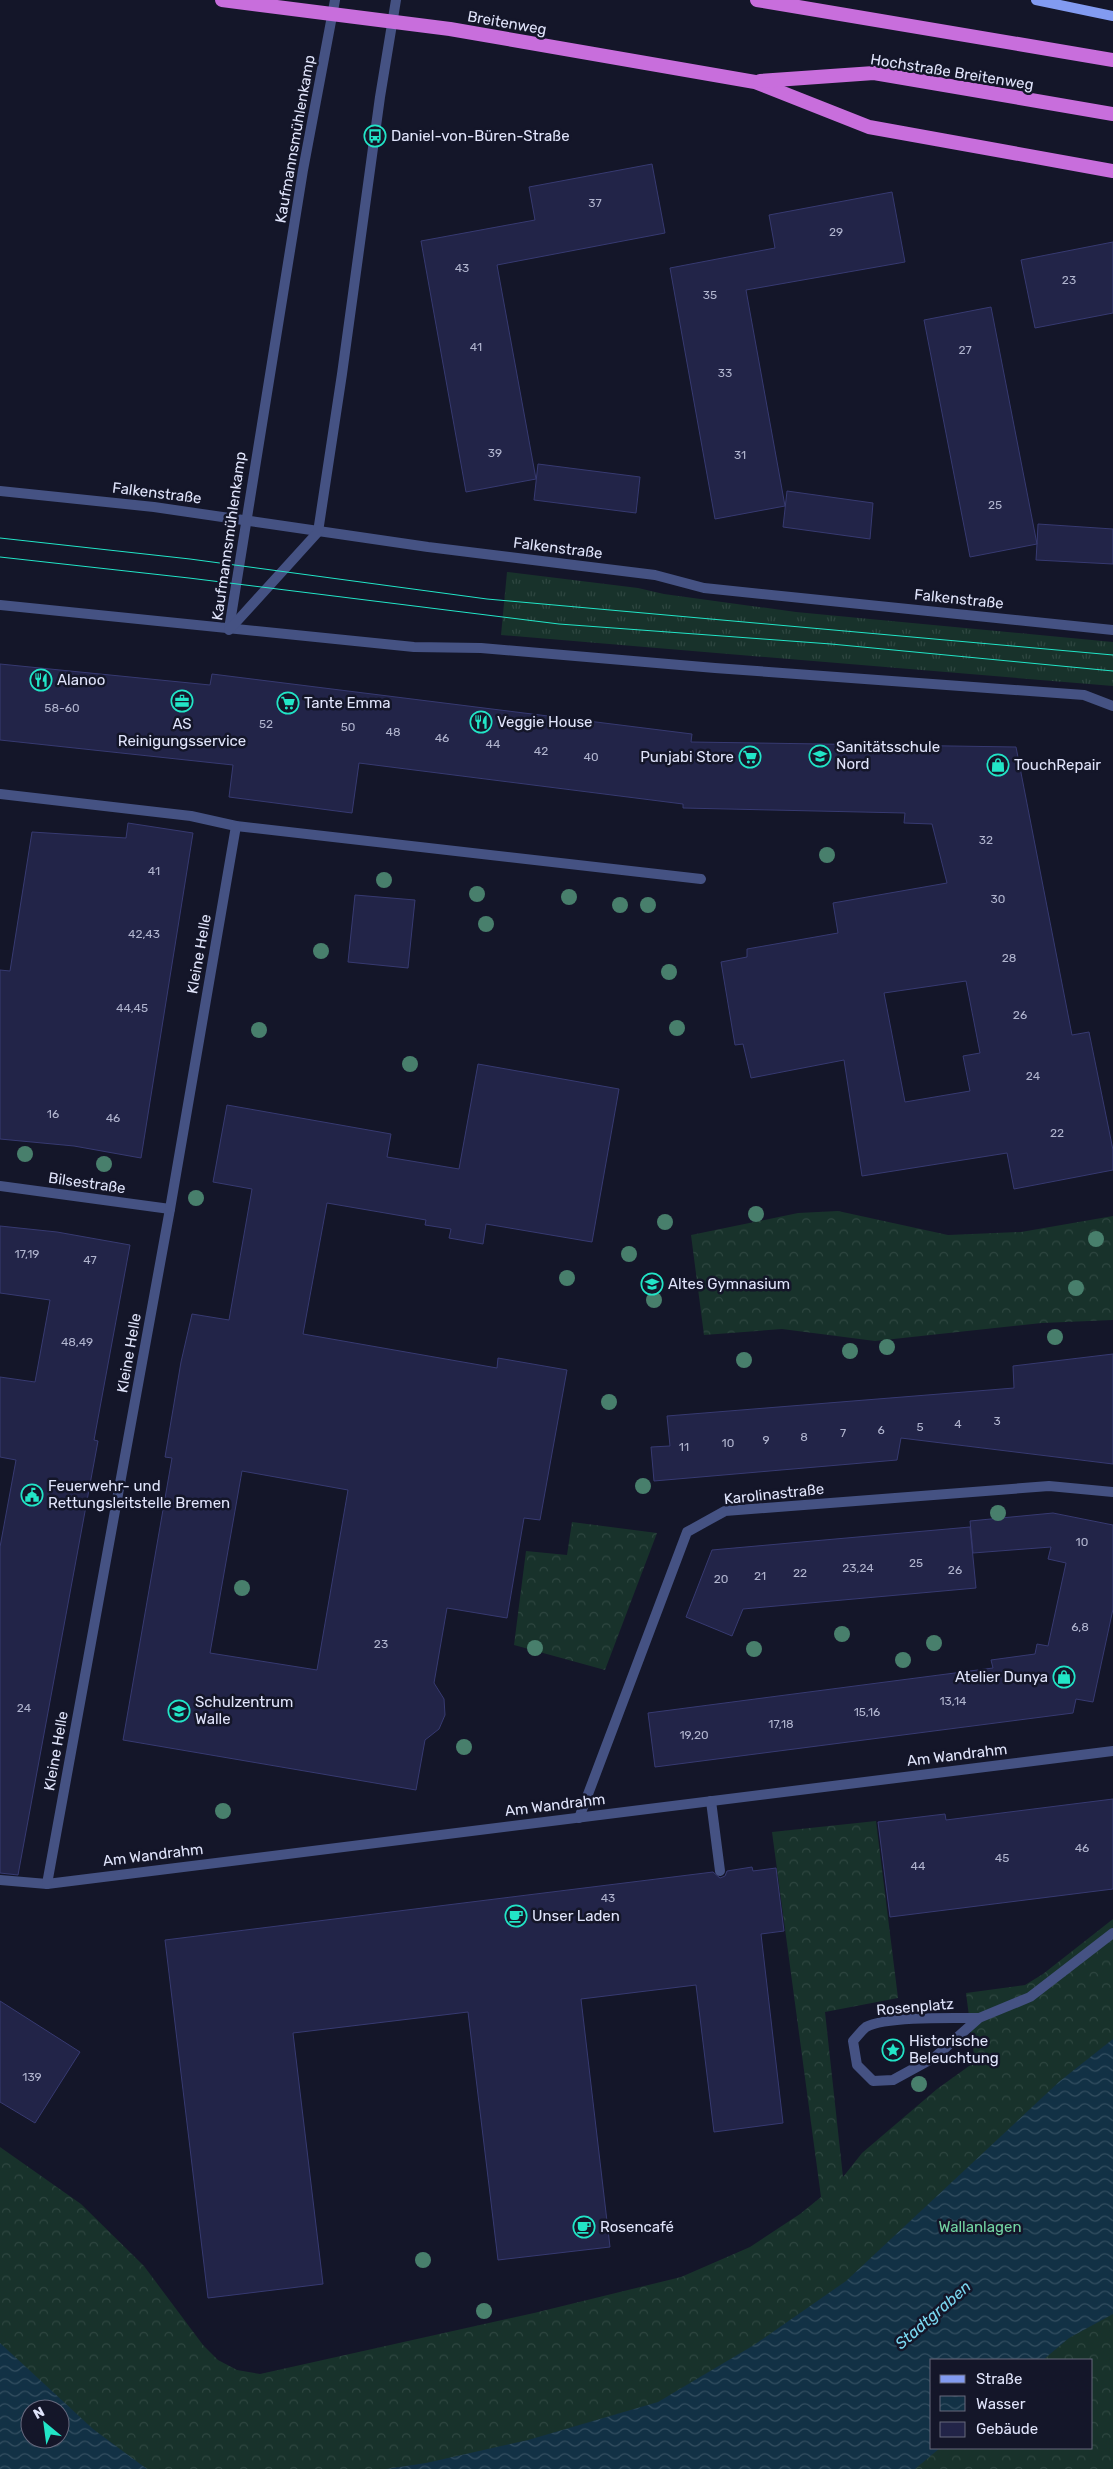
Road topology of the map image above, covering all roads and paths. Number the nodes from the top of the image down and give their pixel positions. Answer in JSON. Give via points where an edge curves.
{"nodes":[{"id":1,"x":222,"y":0,"type":"edge"},
{"id":2,"x":335,"y":0,"type":"edge"},
{"id":3,"x":396,"y":0,"type":"edge"},
{"id":4,"x":757,"y":0,"type":"edge"},
{"id":5,"x":1036,"y":0,"type":"edge"},
{"id":6,"x":1113,"y":16,"type":"edge"},
{"id":7,"x":1113,"y":60,"type":"edge"},
{"id":8,"x":755,"y":82,"type":"junction"},
{"id":9,"x":1113,"y":114,"type":"edge"},
{"id":10,"x":1113,"y":171,"type":"edge"},
{"id":11,"x":0,"y":491,"type":"edge"},
{"id":12,"x":246,"y":521,"type":"junction"},
{"id":13,"x":318,"y":532,"type":"junction"},
{"id":14,"x":0,"y":605,"type":"edge"},
{"id":15,"x":229,"y":630,"type":"junction"},
{"id":16,"x":1113,"y":630,"type":"edge"},
{"id":17,"x":1113,"y":706,"type":"edge"},
{"id":18,"x":0,"y":794,"type":"edge"},
{"id":19,"x":236,"y":826,"type":"junction"},
{"id":20,"x":701,"y":879,"type":"dead end"},
{"id":21,"x":0,"y":1186,"type":"edge"},
{"id":22,"x":170,"y":1209,"type":"junction"},
{"id":23,"x":1113,"y":1492,"type":"edge"},
{"id":24,"x":1113,"y":1751,"type":"edge"},
{"id":25,"x":711,"y":1800,"type":"junction"},
{"id":26,"x":579,"y":1818,"type":"junction"},
{"id":27,"x":720,"y":1871,"type":"dead end"},
{"id":28,"x":0,"y":1880,"type":"edge"},
{"id":29,"x":47,"y":1884,"type":"junction"},
{"id":30,"x":1113,"y":1933,"type":"edge"},
{"id":31,"x":979,"y":2018,"type":"junction"}],
"edges":[{"from":1,"to":8,"type":"highway","name":"Breitenweg","via":[[450,30]]},
{"from":2,"to":12,"type":"street","name":"Kaufmannsmühlenkamp","via":[[303,170]]},
{"from":3,"to":13,"type":"street"},
{"from":4,"to":7,"type":"highway"},
{"from":5,"to":6,"type":"main road"},
{"from":8,"to":9,"type":"highway","name":"Hochstraße Breitenweg","via":[[874,73]]},
{"from":8,"to":10,"type":"highway","via":[[869,127]]},
{"from":11,"to":12,"type":"street","name":"Falkenstraße","via":[[154,507]]},
{"from":12,"to":13,"type":"street","name":"Falkenstraße"},
{"from":12,"to":15,"type":"street","name":"Kaufmannsmühlenkamp"},
{"from":13,"to":15,"type":"street","name":"Kaufmannsmühlenkamp"},
{"from":13,"to":16,"type":"street","name":"Falkenstraße","via":[[655,575],[704,588]]},
{"from":14,"to":15,"type":"street"},
{"from":15,"to":17,"type":"street","via":[[414,647],[481,648],[1084,695]]},
{"from":18,"to":19,"type":"street","via":[[191,816]]},
{"from":19,"to":20,"type":"street"},
{"from":19,"to":22,"type":"street","name":"Kleine Helle"},
{"from":21,"to":22,"type":"street","name":"Bilsestraße"},
{"from":22,"to":29,"type":"street","name":"Kleine Helle"},
{"from":23,"to":26,"type":"street","name":"Karolinastraße","via":[[1048,1486],[725,1511],[687,1532]]},
{"from":24,"to":25,"type":"street","name":"Am Wandrahm"},
{"from":25,"to":26,"type":"street","name":"Am Wandrahm"},
{"from":25,"to":27,"type":"street"},
{"from":26,"to":29,"type":"street","name":"Am Wandrahm"},
{"from":28,"to":29,"type":"street","name":"Am Wandrahm"},
{"from":30,"to":31,"type":"street","name":"Rosenplatz","via":[[1030,1997]]},
{"from":31,"to":31,"type":"street","name":"Rosenplatz","via":[[923,2018],[866,2027],[854,2042],[857,2065],[873,2081],[894,2080],[935,2057]]}]}
